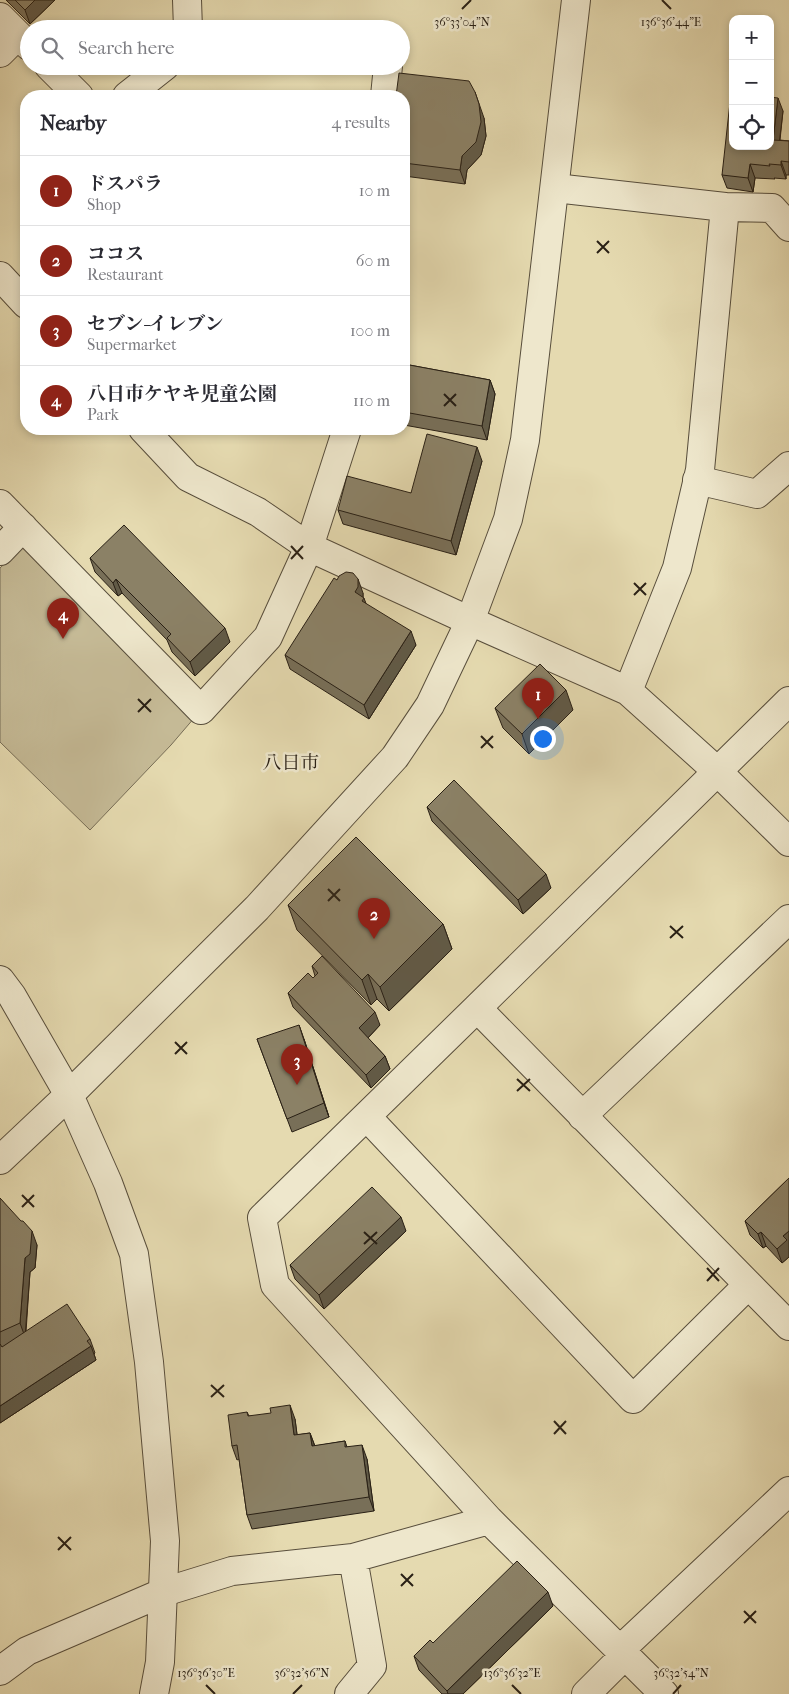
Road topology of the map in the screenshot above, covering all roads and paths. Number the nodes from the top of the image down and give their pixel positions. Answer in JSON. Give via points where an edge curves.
{"nodes":[{"id":1,"x":186,"y":0,"type":"edge"},
{"id":2,"x":576,"y":0,"type":"edge"},
{"id":3,"x":187,"y":20,"type":"edge"},
{"id":4,"x":58,"y":75,"type":"edge"},
{"id":5,"x":154,"y":75,"type":"edge"},
{"id":6,"x":387,"y":75,"type":"edge"},
{"id":7,"x":74,"y":90,"type":"edge"},
{"id":8,"x":135,"y":90,"type":"edge"},
{"id":9,"x":386,"y":90,"type":"edge"},
{"id":10,"x":555,"y":188,"type":"junction"},
{"id":11,"x":725,"y":207,"type":"junction"},
{"id":12,"x":789,"y":226,"type":"edge"},
{"id":13,"x":0,"y":276,"type":"edge"},
{"id":14,"x":20,"y":298,"type":"edge"},
{"id":15,"x":149,"y":435,"type":"edge"},
{"id":16,"x":345,"y":435,"type":"edge"},
{"id":17,"x":789,"y":466,"type":"edge"},
{"id":18,"x":697,"y":480,"type":"junction"},
{"id":19,"x":0,"y":504,"type":"edge"},
{"id":20,"x":23,"y":527,"type":"junction"},
{"id":21,"x":309,"y":547,"type":"junction"},
{"id":22,"x":0,"y":551,"type":"edge"},
{"id":23,"x":470,"y":622,"type":"junction"},
{"id":24,"x":628,"y":691,"type":"junction"},
{"id":25,"x":789,"y":701,"type":"edge"},
{"id":26,"x":718,"y":772,"type":"junction"},
{"id":27,"x":789,"y":842,"type":"edge"},
{"id":28,"x":789,"y":919,"type":"edge"},
{"id":29,"x":0,"y":980,"type":"edge"},
{"id":30,"x":477,"y":1008,"type":"junction"},
{"id":31,"x":68,"y":1095,"type":"junction"},
{"id":32,"x":582,"y":1116,"type":"junction"},
{"id":33,"x":367,"y":1117,"type":"junction"},
{"id":34,"x":0,"y":1160,"type":"edge"},
{"id":35,"x":748,"y":1285,"type":"junction"},
{"id":36,"x":789,"y":1326,"type":"edge"},
{"id":37,"x":789,"y":1491,"type":"edge"},
{"id":38,"x":489,"y":1520,"type":"junction"},
{"id":39,"x":353,"y":1558,"type":"junction"},
{"id":40,"x":164,"y":1592,"type":"junction"},
{"id":41,"x":623,"y":1652,"type":"junction"},
{"id":42,"x":0,"y":1671,"type":"edge"},
{"id":43,"x":154,"y":1694,"type":"edge"},
{"id":44,"x":349,"y":1694,"type":"edge"},
{"id":45,"x":586,"y":1694,"type":"edge"},
{"id":46,"x":664,"y":1694,"type":"edge"}],
"edges":[{"from":1,"to":3,"type":"street"},
{"from":2,"to":10,"type":"street"},
{"from":4,"to":7,"type":"street"},
{"from":5,"to":8,"type":"street"},
{"from":6,"to":9,"type":"street"},
{"from":10,"to":11,"type":"street"},
{"from":10,"to":23,"type":"street","via":[[526,440],[508,519]]},
{"from":11,"to":12,"type":"street","via":[[772,208]]},
{"from":11,"to":18,"type":"street"},
{"from":13,"to":14,"type":"street"},
{"from":15,"to":21,"type":"street","via":[[188,477],[258,512]]},
{"from":16,"to":21,"type":"street"},
{"from":17,"to":18,"type":"street","via":[[757,494]]},
{"from":18,"to":24,"type":"street","via":[[677,568]]},
{"from":19,"to":20,"type":"street"},
{"from":20,"to":21,"type":"street","via":[[201,710],[268,637]]},
{"from":20,"to":22,"type":"street"},
{"from":21,"to":23,"type":"street"},
{"from":23,"to":24,"type":"street"},
{"from":23,"to":31,"type":"street","via":[[430,705],[395,757],[257,908]]},
{"from":24,"to":26,"type":"street"},
{"from":25,"to":26,"type":"street"},
{"from":26,"to":27,"type":"street"},
{"from":26,"to":30,"type":"street"},
{"from":28,"to":32,"type":"street"},
{"from":29,"to":31,"type":"street"},
{"from":30,"to":32,"type":"street"},
{"from":30,"to":33,"type":"street"},
{"from":31,"to":34,"type":"street"},
{"from":31,"to":40,"type":"street","via":[[108,1184],[134,1254],[151,1381],[165,1541]]},
{"from":32,"to":35,"type":"street"},
{"from":33,"to":35,"type":"street","via":[[632,1399]]},
{"from":33,"to":38,"type":"street","via":[[262,1218],[275,1285]]},
{"from":35,"to":36,"type":"street"},
{"from":37,"to":41,"type":"street"},
{"from":38,"to":39,"type":"street"},
{"from":38,"to":41,"type":"street"},
{"from":39,"to":40,"type":"street","via":[[232,1571]]},
{"from":39,"to":44,"type":"street","via":[[372,1666]]},
{"from":40,"to":42,"type":"street","via":[[27,1651]]},
{"from":40,"to":43,"type":"street","via":[[160,1662]]},
{"from":41,"to":45,"type":"street"},
{"from":41,"to":46,"type":"street"}]}
